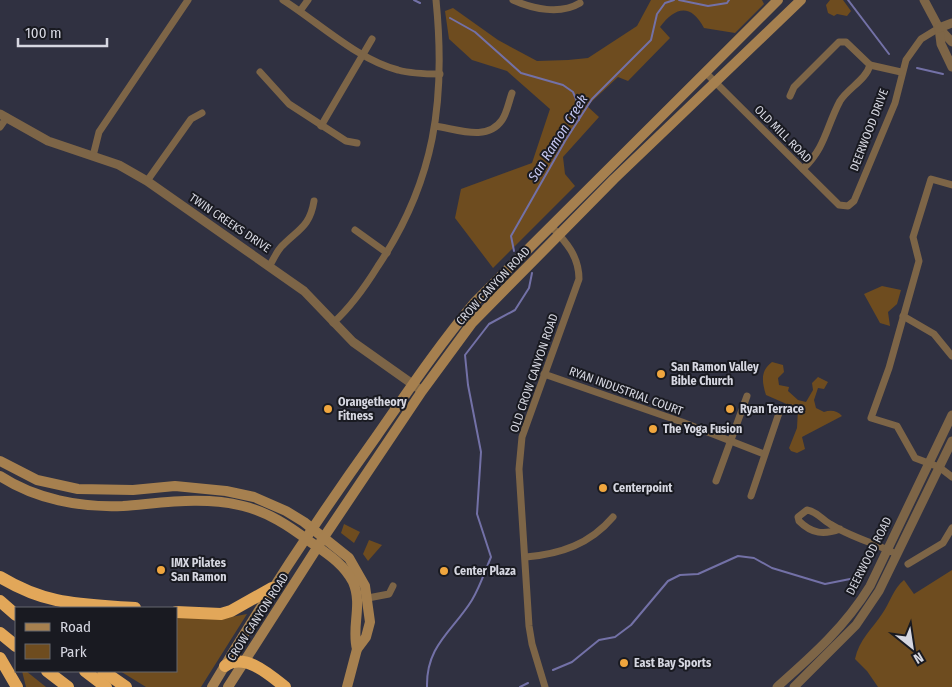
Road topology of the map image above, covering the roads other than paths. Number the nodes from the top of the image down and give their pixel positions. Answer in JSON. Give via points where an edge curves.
{"nodes":[{"id":1,"x":188,"y":0,"type":"edge"},
{"id":2,"x":283,"y":0,"type":"edge"},
{"id":3,"x":308,"y":0,"type":"edge"},
{"id":4,"x":436,"y":0,"type":"edge"},
{"id":5,"x":513,"y":0,"type":"edge"},
{"id":6,"x":778,"y":0,"type":"edge"},
{"id":7,"x":801,"y":0,"type":"edge"},
{"id":8,"x":924,"y":0,"type":"edge"},
{"id":9,"x":580,"y":3,"type":"dead end"},
{"id":10,"x":300,"y":11,"type":"junction"},
{"id":11,"x":952,"y":23,"type":"edge"},
{"id":12,"x":939,"y":28,"type":"junction"},
{"id":13,"x":372,"y":39,"type":"dead end"},
{"id":14,"x":952,"y":42,"type":"edge"},
{"id":15,"x":364,"y":55,"type":"junction"},
{"id":16,"x":870,"y":65,"type":"junction"},
{"id":17,"x":952,"y":67,"type":"edge"},
{"id":18,"x":260,"y":72,"type":"dead end"},
{"id":19,"x":705,"y":72,"type":"junction"},
{"id":20,"x":901,"y":72,"type":"junction"},
{"id":21,"x":440,"y":74,"type":"junction"},
{"id":22,"x":714,"y":82,"type":"junction"},
{"id":23,"x":512,"y":93,"type":"dead end"},
{"id":24,"x":790,"y":96,"type":"dead end"},
{"id":25,"x":202,"y":113,"type":"dead end"},
{"id":26,"x":3,"y":116,"type":"edge"},
{"id":27,"x":321,"y":126,"type":"junction"},
{"id":28,"x":435,"y":126,"type":"junction"},
{"id":29,"x":0,"y":127,"type":"edge"},
{"id":30,"x":356,"y":143,"type":"dead end"},
{"id":31,"x":93,"y":156,"type":"junction"},
{"id":32,"x":803,"y":169,"type":"junction"},
{"id":33,"x":147,"y":181,"type":"junction"},
{"id":34,"x":952,"y":185,"type":"edge"},
{"id":35,"x":314,"y":200,"type":"dead end"},
{"id":36,"x":848,"y":206,"type":"joint"},
{"id":37,"x":551,"y":226,"type":"junction"},
{"id":38,"x":355,"y":230,"type":"dead end"},
{"id":39,"x":559,"y":234,"type":"junction"},
{"id":40,"x":387,"y":253,"type":"junction"},
{"id":41,"x":270,"y":265,"type":"junction"},
{"id":42,"x":903,"y":316,"type":"junction"},
{"id":43,"x":333,"y":323,"type":"junction"},
{"id":44,"x":950,"y":352,"type":"edge"},
{"id":45,"x":544,"y":374,"type":"junction"},
{"id":46,"x":413,"y":384,"type":"junction"},
{"id":47,"x":422,"y":392,"type":"junction"},
{"id":48,"x":747,"y":396,"type":"dead end"},
{"id":49,"x":780,"y":410,"type":"dead end"},
{"id":50,"x":952,"y":414,"type":"edge"},
{"id":51,"x":952,"y":440,"type":"edge"},
{"id":52,"x":732,"y":441,"type":"junction"},
{"id":53,"x":764,"y":454,"type":"junction"},
{"id":54,"x":0,"y":460,"type":"edge"},
{"id":55,"x":930,"y":463,"type":"junction"},
{"id":56,"x":940,"y":467,"type":"junction"},
{"id":57,"x":0,"y":476,"type":"edge"},
{"id":58,"x":952,"y":477,"type":"edge"},
{"id":59,"x":716,"y":482,"type":"dead end"},
{"id":60,"x":751,"y":496,"type":"dead end"},
{"id":61,"x":613,"y":517,"type":"dead end"},
{"id":62,"x":312,"y":528,"type":"junction"},
{"id":63,"x":840,"y":528,"type":"junction"},
{"id":64,"x":952,"y":528,"type":"edge"},
{"id":65,"x":324,"y":537,"type":"junction"},
{"id":66,"x":305,"y":538,"type":"junction"},
{"id":67,"x":317,"y":547,"type":"junction"},
{"id":68,"x":887,"y":550,"type":"junction"},
{"id":69,"x":896,"y":554,"type":"junction"},
{"id":70,"x":526,"y":557,"type":"junction"},
{"id":71,"x":908,"y":564,"type":"dead end"},
{"id":72,"x":0,"y":577,"type":"edge"},
{"id":73,"x":393,"y":586,"type":"dead end"},
{"id":74,"x":272,"y":588,"type":"junction"},
{"id":75,"x":368,"y":598,"type":"junction"},
{"id":76,"x":0,"y":601,"type":"edge"},
{"id":77,"x":124,"y":607,"type":"edge"},
{"id":78,"x":178,"y":612,"type":"edge"},
{"id":79,"x":15,"y":613,"type":"edge"},
{"id":80,"x":0,"y":634,"type":"edge"},
{"id":81,"x":15,"y":645,"type":"edge"},
{"id":82,"x":357,"y":649,"type":"junction"},
{"id":83,"x":0,"y":658,"type":"edge"},
{"id":84,"x":245,"y":661,"type":"junction"},
{"id":85,"x":224,"y":666,"type":"junction"},
{"id":86,"x":48,"y":672,"type":"edge"},
{"id":87,"x":86,"y":672,"type":"edge"},
{"id":88,"x":104,"y":672,"type":"edge"},
{"id":89,"x":17,"y":687,"type":"edge"},
{"id":90,"x":68,"y":687,"type":"edge"},
{"id":91,"x":106,"y":687,"type":"edge"},
{"id":92,"x":126,"y":687,"type":"edge"},
{"id":93,"x":212,"y":687,"type":"edge"},
{"id":94,"x":228,"y":687,"type":"edge"},
{"id":95,"x":285,"y":687,"type":"edge"},
{"id":96,"x":347,"y":687,"type":"edge"},
{"id":97,"x":545,"y":687,"type":"edge"},
{"id":98,"x":777,"y":687,"type":"edge"},
{"id":99,"x":794,"y":687,"type":"edge"}],
"edges":[{"from":1,"to":31,"type":"street","via":[[100,132]]},
{"from":2,"to":10,"type":"street"},
{"from":3,"to":10,"type":"street"},
{"from":4,"to":21,"type":"street"},
{"from":5,"to":9,"type":"street","via":[[560,11]]},
{"from":6,"to":19,"type":"main road","name":"CROW CANYON ROAD"},
{"from":7,"to":22,"type":"main road","name":"CROW CANYON ROAD"},
{"from":8,"to":12,"type":"street"},
{"from":10,"to":15,"type":"street"},
{"from":11,"to":12,"type":"street","name":"DEERWOOD DRIVE"},
{"from":12,"to":14,"type":"street"},
{"from":12,"to":17,"type":"street","via":[[941,44]]},
{"from":12,"to":20,"type":"street","name":"DEERWOOD DRIVE","via":[[921,39]]},
{"from":13,"to":15,"type":"street"},
{"from":15,"to":21,"type":"street","via":[[397,70]]},
{"from":15,"to":27,"type":"street"},
{"from":16,"to":20,"type":"street"},
{"from":16,"to":24,"type":"street","via":[[846,42],[839,42],[794,87]]},
{"from":16,"to":32,"type":"street","via":[[868,72],[841,100],[816,156]]},
{"from":18,"to":27,"type":"street","via":[[289,104]]},
{"from":19,"to":22,"type":"street","name":"OLD MILL ROAD"},
{"from":19,"to":37,"type":"main road","name":"CROW CANYON ROAD"},
{"from":20,"to":36,"type":"street","name":"DEERWOOD DRIVE","via":[[895,103],[854,202]]},
{"from":21,"to":28,"type":"street"},
{"from":22,"to":32,"type":"street","name":"OLD MILL ROAD"},
{"from":22,"to":39,"type":"main road","name":"CROW CANYON ROAD"},
{"from":23,"to":28,"type":"street","via":[[503,119],[493,129],[480,133]]},
{"from":25,"to":33,"type":"street","via":[[191,120]]},
{"from":26,"to":29,"type":"street"},
{"from":26,"to":31,"type":"street","name":"TWIN CREEKS DRIVE","via":[[48,141]]},
{"from":27,"to":30,"type":"street","via":[[346,141]]},
{"from":28,"to":40,"type":"street","via":[[414,203]]},
{"from":31,"to":33,"type":"street","name":"TWIN CREEKS DRIVE","via":[[119,165]]},
{"from":32,"to":36,"type":"street","name":"OLD MILL ROAD","via":[[839,205]]},
{"from":33,"to":41,"type":"street","name":"TWIN CREEKS DRIVE"},
{"from":34,"to":42,"type":"street","via":[[931,179],[914,238],[919,261]]},
{"from":35,"to":41,"type":"street","via":[[309,219],[297,235],[282,246]]},
{"from":37,"to":39,"type":"street","name":"OLD CROW CANYON ROAD"},
{"from":37,"to":46,"type":"main road","name":"CROW CANYON ROAD","via":[[475,302]]},
{"from":38,"to":40,"type":"street"},
{"from":39,"to":45,"type":"street","name":"OLD CROW CANYON ROAD","via":[[574,254],[579,279]]},
{"from":39,"to":47,"type":"main road","name":"CROW CANYON ROAD","via":[[472,323]]},
{"from":40,"to":43,"type":"street","via":[[353,303]]},
{"from":41,"to":43,"type":"street","name":"TWIN CREEKS DRIVE","via":[[304,291]]},
{"from":42,"to":44,"type":"street","via":[[934,334]]},
{"from":42,"to":55,"type":"street","via":[[871,418],[897,426],[915,458]]},
{"from":43,"to":46,"type":"street","name":"TWIN CREEKS DRIVE","via":[[353,342]]},
{"from":45,"to":52,"type":"street","name":"RYAN INDUSTRIAL COURT"},
{"from":45,"to":70,"type":"street","name":"OLD CROW CANYON ROAD","via":[[522,438],[519,469]]},
{"from":46,"to":47,"type":"street","name":"TWIN CREEKS DRIVE"},
{"from":46,"to":62,"type":"main road","name":"CROW CANYON ROAD"},
{"from":47,"to":65,"type":"main road","name":"CROW CANYON ROAD"},
{"from":48,"to":52,"type":"street"},
{"from":49,"to":53,"type":"street"},
{"from":50,"to":55,"type":"street","name":"DEERWOOD ROAD"},
{"from":51,"to":56,"type":"street","name":"DEERWOOD ROAD"},
{"from":52,"to":53,"type":"street"},
{"from":52,"to":59,"type":"street"},
{"from":53,"to":60,"type":"street"},
{"from":54,"to":62,"type":"main road","via":[[37,480],[78,489],[133,490],[175,486],[254,496]]},
{"from":55,"to":56,"type":"street"},
{"from":55,"to":68,"type":"street","name":"DEERWOOD ROAD"},
{"from":56,"to":58,"type":"street"},
{"from":56,"to":69,"type":"street","name":"DEERWOOD ROAD"},
{"from":57,"to":66,"type":"main road","via":[[38,495],[82,504],[122,506],[175,500],[244,506],[263,512]]},
{"from":61,"to":70,"type":"street","via":[[579,546]]},
{"from":62,"to":65,"type":"main road"},
{"from":62,"to":66,"type":"main road","name":"CROW CANYON ROAD"},
{"from":63,"to":63,"type":"street","via":[[823,534],[815,532],[804,527],[798,516],[807,510],[816,512]]},
{"from":63,"to":68,"type":"street"},
{"from":64,"to":71,"type":"street","via":[[943,543]]},
{"from":65,"to":67,"type":"main road","name":"CROW CANYON ROAD"},
{"from":65,"to":75,"type":"main road","via":[[349,558]]},
{"from":66,"to":67,"type":"main road"},
{"from":66,"to":74,"type":"main road","name":"CROW CANYON ROAD"},
{"from":67,"to":82,"type":"main road","via":[[343,567],[353,583],[358,608],[354,640]]},
{"from":67,"to":84,"type":"main road","name":"CROW CANYON ROAD"},
{"from":68,"to":69,"type":"street"},
{"from":68,"to":98,"type":"street","name":"DEERWOOD ROAD","via":[[870,586],[848,619]]},
{"from":69,"to":99,"type":"street","name":"DEERWOOD ROAD","via":[[879,590],[856,625]]},
{"from":70,"to":97,"type":"street","name":"OLD CROW CANYON ROAD","via":[[532,644]]},
{"from":72,"to":77,"type":"highway","via":[[50,600]]},
{"from":73,"to":75,"type":"street","via":[[389,594]]},
{"from":74,"to":78,"type":"highway","via":[[221,614]]},
{"from":74,"to":85,"type":"main road","name":"CROW CANYON ROAD"},
{"from":75,"to":82,"type":"main road","via":[[370,622],[366,637]]},
{"from":76,"to":79,"type":"highway"},
{"from":80,"to":81,"type":"highway"},
{"from":82,"to":96,"type":"main road"},
{"from":83,"to":89,"type":"highway"},
{"from":84,"to":85,"type":"highway","via":[[236,660]]},
{"from":84,"to":94,"type":"main road","name":"CROW CANYON ROAD"},
{"from":84,"to":95,"type":"highway"},
{"from":85,"to":93,"type":"main road","name":"CROW CANYON ROAD"},
{"from":86,"to":90,"type":"highway"},
{"from":87,"to":91,"type":"highway"},
{"from":88,"to":92,"type":"highway"}]}
